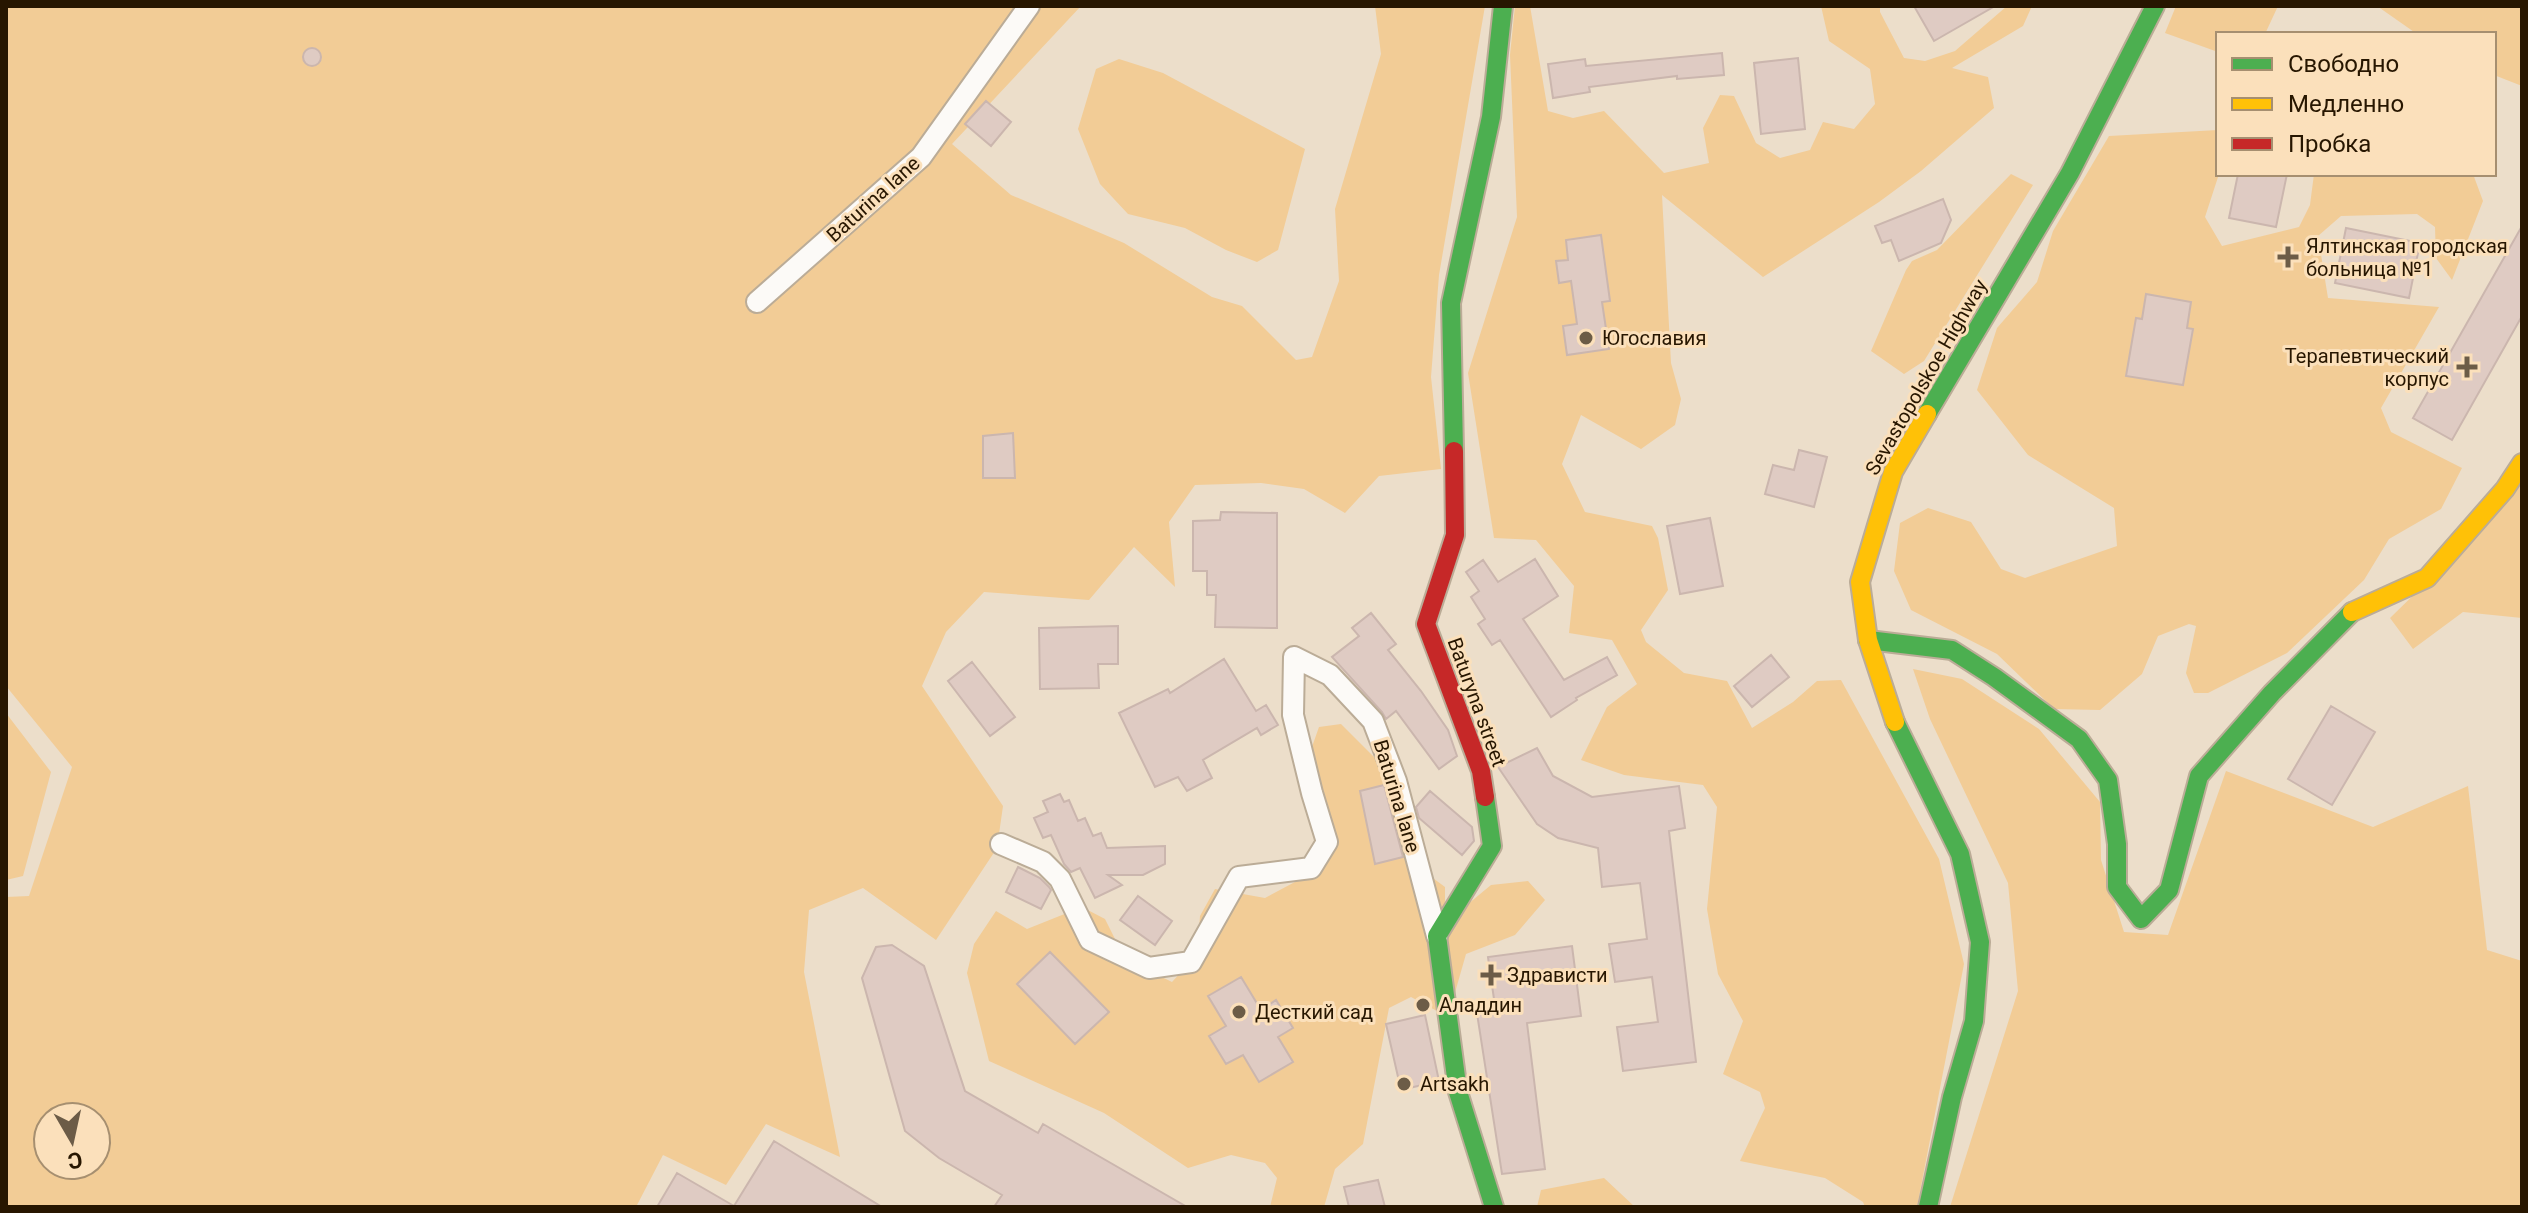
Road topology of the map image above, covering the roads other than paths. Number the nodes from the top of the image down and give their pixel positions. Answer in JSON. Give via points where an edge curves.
{"nodes":[{"id":1,"x":1029,"y":6,"type":"edge"},
{"id":2,"x":1503,"y":6,"type":"edge"},
{"id":3,"x":2155,"y":6,"type":"edge"},
{"id":4,"x":757,"y":302,"type":"dead end"},
{"id":5,"x":2522,"y":463,"type":"edge"},
{"id":6,"x":1875,"y":640,"type":"junction"},
{"id":7,"x":1001,"y":844,"type":"dead end"},
{"id":8,"x":1437,"y":936,"type":"junction"},
{"id":9,"x":1494,"y":1207,"type":"edge"},
{"id":10,"x":1928,"y":1207,"type":"edge"},
{"id":11,"x":1939,"y":1207,"type":"edge"}],
"edges":[{"from":1,"to":4,"type":"street","name":"Baturina lane","via":[[921,157]]},
{"from":2,"to":8,"type":"street","name":"Baturyna street","via":[[1491,117],[1451,303],[1455,535],[1426,624],[1481,771],[1492,846]]},
{"from":3,"to":6,"type":"street","name":"Sevastopolskoe Highway","via":[[2070,173],[1893,472],[1860,582]]},
{"from":5,"to":6,"type":"street","via":[[2427,578],[2351,612],[2199,776],[2169,890],[2141,919],[2117,887],[2108,780],[2079,739],[1952,650]]},
{"from":6,"to":10,"type":"street","name":"Sevastopolskoe Highway","via":[[1890,711],[1960,854],[1980,942],[1974,1021]]},
{"from":6,"to":11,"type":"street","via":[[1979,870],[1988,915],[1990,968],[1980,1054]]},
{"from":7,"to":8,"type":"street","name":"Baturina lane","via":[[1043,862],[1060,879],[1090,940],[1149,968],[1191,962],[1239,877],[1311,868],[1327,842],[1293,715],[1294,657],[1330,675],[1373,721],[1396,781]]},
{"from":8,"to":9,"type":"street","via":[[1458,1092]]}]}
